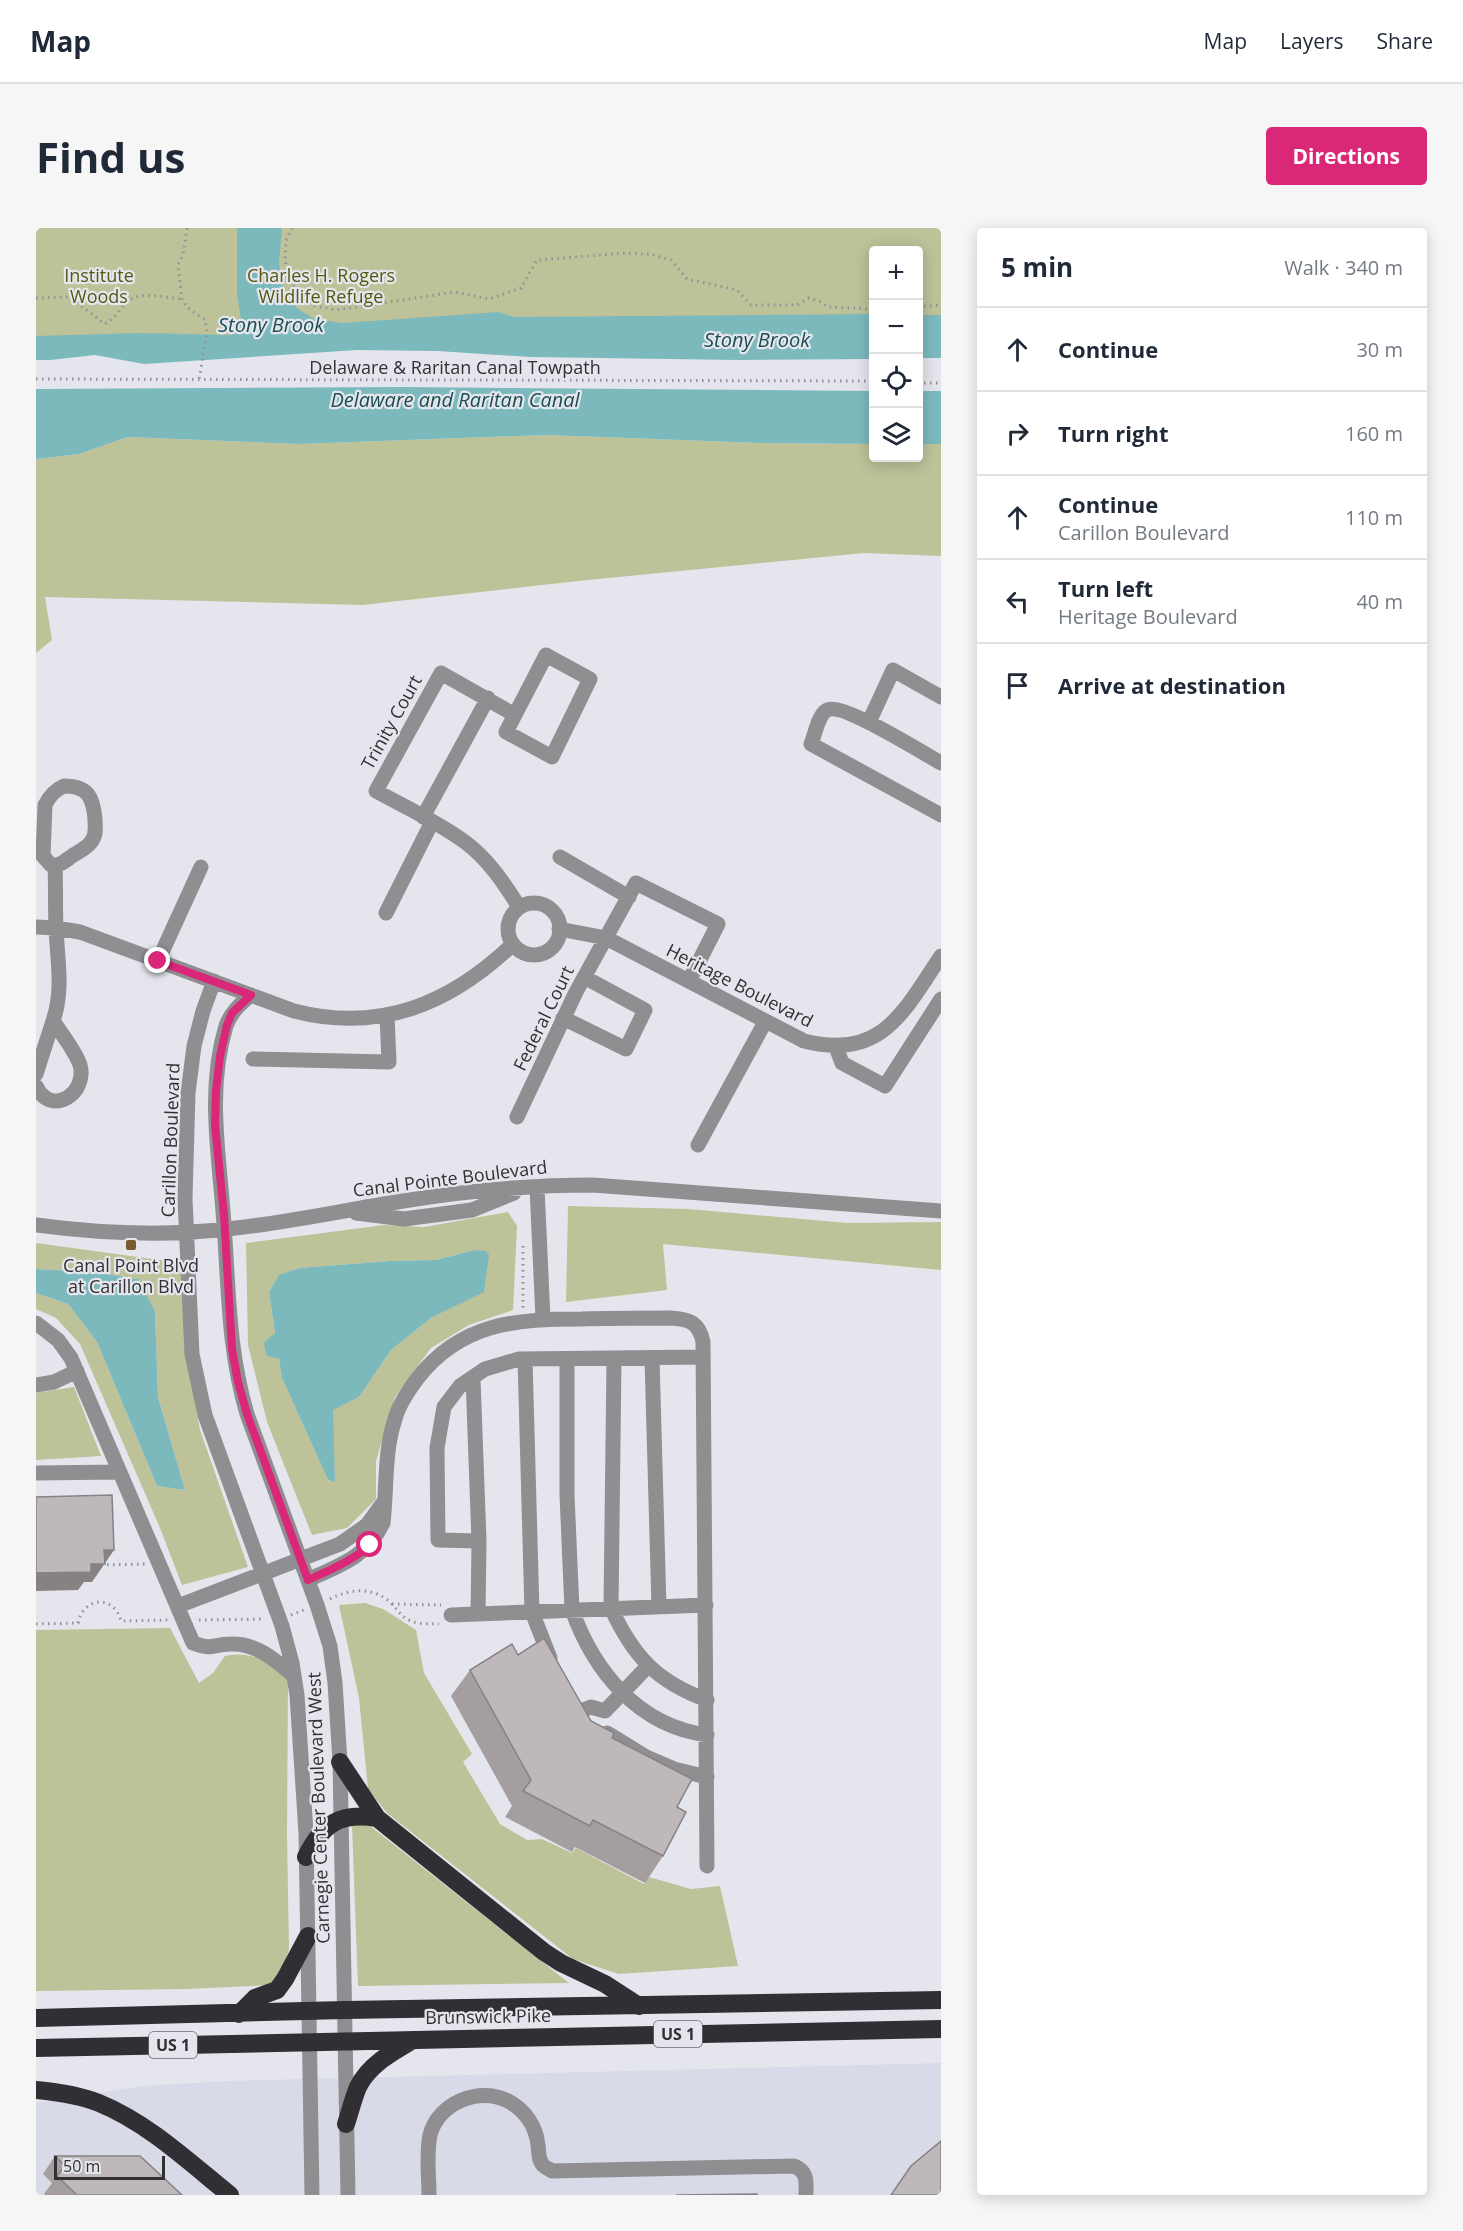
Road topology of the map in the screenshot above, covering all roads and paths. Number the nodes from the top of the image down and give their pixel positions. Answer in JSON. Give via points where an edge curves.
{"nodes":[{"id":1,"x":187,"y":228,"type":"edge"},
{"id":2,"x":292,"y":228,"type":"edge"},
{"id":3,"x":36,"y":298,"type":"edge"},
{"id":4,"x":182,"y":299,"type":"junction"},
{"id":5,"x":941,"y":305,"type":"edge"},
{"id":6,"x":923,"y":307,"type":"edge"},
{"id":7,"x":869,"y":309,"type":"edge"},
{"id":8,"x":36,"y":379,"type":"edge"},
{"id":9,"x":199,"y":380,"type":"junction"},
{"id":10,"x":869,"y":381,"type":"edge"},
{"id":11,"x":923,"y":382,"type":"edge"},
{"id":12,"x":941,"y":383,"type":"edge"},
{"id":13,"x":941,"y":697,"type":"edge"},
{"id":14,"x":488,"y":699,"type":"junction"},
{"id":15,"x":515,"y":715,"type":"junction"},
{"id":16,"x":869,"y":722,"type":"junction"},
{"id":17,"x":941,"y":763,"type":"edge"},
{"id":18,"x":941,"y":815,"type":"edge"},
{"id":19,"x":427,"y":819,"type":"junction"},
{"id":20,"x":560,"y":857,"type":"dead end"},
{"id":21,"x":55,"y":866,"type":"junction"},
{"id":22,"x":201,"y":867,"type":"dead end"},
{"id":23,"x":629,"y":897,"type":"junction"},
{"id":24,"x":519,"y":907,"type":"junction"},
{"id":25,"x":386,"y":913,"type":"dead end"},
{"id":26,"x":36,"y":927,"type":"edge"},
{"id":27,"x":56,"y":928,"type":"junction"},
{"id":28,"x":559,"y":929,"type":"junction"},
{"id":29,"x":606,"y":938,"type":"junction"},
{"id":30,"x":512,"y":945,"type":"junction"},
{"id":31,"x":941,"y":956,"type":"edge"},
{"id":32,"x":158,"y":961,"type":"junction"},
{"id":33,"x":584,"y":977,"type":"junction"},
{"id":34,"x":214,"y":981,"type":"junction"},
{"id":35,"x":689,"y":981,"type":"junction"},
{"id":36,"x":251,"y":995,"type":"junction"},
{"id":37,"x":941,"y":999,"type":"edge"},
{"id":38,"x":387,"y":1015,"type":"junction"},
{"id":39,"x":563,"y":1018,"type":"junction"},
{"id":40,"x":53,"y":1021,"type":"junction"},
{"id":41,"x":765,"y":1022,"type":"junction"},
{"id":42,"x":836,"y":1047,"type":"junction"},
{"id":43,"x":254,"y":1059,"type":"dead end"},
{"id":44,"x":36,"y":1074,"type":"edge"},
{"id":45,"x":36,"y":1086,"type":"edge"},
{"id":46,"x":517,"y":1117,"type":"dead end"},
{"id":47,"x":698,"y":1145,"type":"dead end"},
{"id":48,"x":532,"y":1187,"type":"junction"},
{"id":49,"x":941,"y":1211,"type":"edge"},
{"id":50,"x":36,"y":1215,"type":"edge"},
{"id":51,"x":36,"y":1225,"type":"edge"},
{"id":52,"x":63,"y":1228,"type":"junction"},
{"id":53,"x":225,"y":1230,"type":"junction"},
{"id":54,"x":187,"y":1231,"type":"junction"},
{"id":55,"x":523,"y":1238,"type":"dead end"},
{"id":56,"x":543,"y":1319,"type":"junction"},
{"id":57,"x":521,"y":1321,"type":"junction"},
{"id":58,"x":36,"y":1323,"type":"edge"},
{"id":59,"x":703,"y":1357,"type":"junction"},
{"id":60,"x":525,"y":1359,"type":"junction"},
{"id":61,"x":567,"y":1359,"type":"junction"},
{"id":62,"x":614,"y":1359,"type":"junction"},
{"id":63,"x":652,"y":1359,"type":"junction"},
{"id":64,"x":77,"y":1371,"type":"junction"},
{"id":65,"x":472,"y":1378,"type":"junction"},
{"id":66,"x":36,"y":1385,"type":"edge"},
{"id":67,"x":119,"y":1472,"type":"junction"},
{"id":68,"x":36,"y":1473,"type":"edge"},
{"id":69,"x":386,"y":1497,"type":"junction"},
{"id":70,"x":479,"y":1541,"type":"junction"},
{"id":71,"x":300,"y":1560,"type":"junction"},
{"id":72,"x":147,"y":1564,"type":"dead end"},
{"id":73,"x":101,"y":1565,"type":"edge"},
{"id":74,"x":264,"y":1574,"type":"junction"},
{"id":75,"x":308,"y":1580,"type":"junction"},
{"id":76,"x":392,"y":1604,"type":"dead end"},
{"id":77,"x":706,"y":1605,"type":"junction"},
{"id":78,"x":178,"y":1606,"type":"junction"},
{"id":79,"x":659,"y":1606,"type":"junction"},
{"id":80,"x":611,"y":1608,"type":"junction"},
{"id":81,"x":449,"y":1610,"type":"joint"},
{"id":82,"x":572,"y":1610,"type":"junction"},
{"id":83,"x":532,"y":1612,"type":"junction"},
{"id":84,"x":478,"y":1614,"type":"junction"},
{"id":85,"x":647,"y":1667,"type":"junction"},
{"id":86,"x":558,"y":1672,"type":"edge"},
{"id":87,"x":294,"y":1676,"type":"junction"},
{"id":88,"x":622,"y":1693,"type":"junction"},
{"id":89,"x":706,"y":1700,"type":"junction"},
{"id":90,"x":605,"y":1711,"type":"junction"},
{"id":91,"x":607,"y":1733,"type":"junction"},
{"id":92,"x":707,"y":1735,"type":"junction"},
{"id":93,"x":340,"y":1762,"type":"junction"},
{"id":94,"x":707,"y":1777,"type":"junction"},
{"id":95,"x":377,"y":1818,"type":"junction"},
{"id":96,"x":340,"y":1819,"type":"junction"},
{"id":97,"x":306,"y":1857,"type":"junction"},
{"id":98,"x":707,"y":1866,"type":"dead end"},
{"id":99,"x":308,"y":1936,"type":"junction"},
{"id":100,"x":941,"y":2000,"type":"edge"},
{"id":101,"x":639,"y":2006,"type":"junction"},
{"id":102,"x":345,"y":2010,"type":"junction"},
{"id":103,"x":309,"y":2011,"type":"junction"},
{"id":104,"x":239,"y":2014,"type":"junction"},
{"id":105,"x":36,"y":2018,"type":"edge"},
{"id":106,"x":941,"y":2029,"type":"edge"},
{"id":107,"x":414,"y":2039,"type":"junction"},
{"id":108,"x":310,"y":2042,"type":"junction"},
{"id":109,"x":346,"y":2042,"type":"junction"},
{"id":110,"x":36,"y":2048,"type":"edge"},
{"id":111,"x":36,"y":2090,"type":"edge"},
{"id":112,"x":346,"y":2124,"type":"junction"},
{"id":113,"x":230,"y":2195,"type":"edge"},
{"id":114,"x":312,"y":2195,"type":"edge"},
{"id":115,"x":348,"y":2195,"type":"edge"},
{"id":116,"x":429,"y":2195,"type":"edge"},
{"id":117,"x":806,"y":2195,"type":"edge"}],
"edges":[{"from":1,"to":4,"type":"path","via":[[178,265]]},
{"from":2,"to":7,"type":"path","via":[[286,241],[285,261],[292,283],[299,296],[315,306],[336,310],[455,292],[489,299],[521,288],[537,260],[626,253],[671,260],[687,279],[736,290],[751,305],[797,305],[809,298],[828,307]]},
{"from":3,"to":4,"type":"path","via":[[67,297],[104,324],[129,299],[139,295]]},
{"from":4,"to":9,"type":"path","via":[[205,320],[207,332]]},
{"from":5,"to":6,"type":"path"},
{"from":8,"to":9,"type":"path","name":"Delaware & Raritan Canal Towpath"},
{"from":9,"to":10,"type":"path","name":"Delaware & Raritan Canal Towpath"},
{"from":11,"to":12,"type":"path"},
{"from":13,"to":16,"type":"street","via":[[893,670]]},
{"from":14,"to":15,"type":"street","name":"Trinity Court"},
{"from":14,"to":19,"type":"street"},
{"from":14,"to":19,"type":"street","name":"Trinity Court","via":[[441,673],[376,791]]},
{"from":15,"to":15,"type":"street","via":[[546,655],[590,679],[552,757],[506,732]]},
{"from":16,"to":17,"type":"street"},
{"from":16,"to":18,"type":"street","via":[[836,709],[828,710],[811,744]]},
{"from":19,"to":24,"type":"street","name":"Trinity Court","via":[[466,843],[484,860]]},
{"from":19,"to":25,"type":"street"},
{"from":20,"to":23,"type":"street"},
{"from":21,"to":21,"type":"street","via":[[91,843],[95,835],[91,797],[75,786],[55,790],[45,804],[43,856]]},
{"from":21,"to":27,"type":"street"},
{"from":22,"to":32,"type":"street"},
{"from":23,"to":29,"type":"street","name":"Federal Court"},
{"from":23,"to":35,"type":"street","via":[[636,883],[718,924]]},
{"from":24,"to":28,"type":"street","via":[[535,902],[546,905],[559,920]]},
{"from":24,"to":30,"type":"street","via":[[507,924]]},
{"from":26,"to":27,"type":"street"},
{"from":27,"to":32,"type":"street","via":[[80,932]]},
{"from":27,"to":40,"type":"street","via":[[60,974]]},
{"from":28,"to":29,"type":"street","name":"Heritage Boulevard"},
{"from":28,"to":30,"type":"street","via":[[560,936],[548,952],[529,955]]},
{"from":29,"to":33,"type":"street","name":"Federal Court"},
{"from":29,"to":35,"type":"street","name":"Heritage Boulevard"},
{"from":30,"to":38,"type":"street","via":[[483,971],[444,996]]},
{"from":31,"to":42,"type":"street","name":"Heritage Boulevard","via":[[900,1016],[886,1029],[869,1039]]},
{"from":32,"to":34,"type":"street"},
{"from":33,"to":39,"type":"street","name":"Federal Court"},
{"from":33,"to":39,"type":"street","via":[[645,1010],[626,1049]]},
{"from":34,"to":36,"type":"street"},
{"from":34,"to":54,"type":"street","name":"Carillon Boulevard","via":[[194,1046],[188,1093]]},
{"from":35,"to":41,"type":"street","name":"Heritage Boulevard"},
{"from":36,"to":38,"type":"street","via":[[294,1011],[331,1017]]},
{"from":36,"to":53,"type":"street","via":[[232,1013],[227,1025],[216,1091],[215,1125]]},
{"from":37,"to":42,"type":"street","via":[[885,1086],[842,1063]]},
{"from":38,"to":43,"type":"street","via":[[389,1062]]},
{"from":39,"to":46,"type":"street","name":"Federal Court"},
{"from":40,"to":44,"type":"street"},
{"from":40,"to":45,"type":"street","via":[[78,1061],[81,1074],[76,1090],[61,1101],[44,1097]]},
{"from":41,"to":42,"type":"street","name":"Heritage Boulevard","via":[[804,1041]]},
{"from":41,"to":47,"type":"street"},
{"from":48,"to":49,"type":"street","name":"Canal Pointe Boulevard","via":[[593,1185]]},
{"from":48,"to":53,"type":"street","name":"Canal Pointe Boulevard","via":[[461,1193]]},
{"from":48,"to":56,"type":"street"},
{"from":50,"to":52,"type":"street"},
{"from":51,"to":52,"type":"street","name":"Canal Pointe Boulevard"},
{"from":52,"to":54,"type":"street","name":"Canal Pointe Boulevard","via":[[145,1233]]},
{"from":53,"to":54,"type":"street","name":"Canal Pointe Boulevard"},
{"from":53,"to":71,"type":"street","name":"Carnegie Center Boulevard West","via":[[232,1349],[238,1382]]},
{"from":54,"to":74,"type":"street","name":"Carnegie Center Boulevard West","via":[[197,1385]]},
{"from":55,"to":57,"type":"path"},
{"from":56,"to":57,"type":"street"},
{"from":56,"to":59,"type":"street","via":[[683,1318],[701,1332]]},
{"from":57,"to":69,"type":"street","via":[[481,1330],[455,1343],[418,1378],[395,1418]]},
{"from":58,"to":64,"type":"street","via":[[58,1340]]},
{"from":59,"to":63,"type":"street"},
{"from":59,"to":77,"type":"street"},
{"from":60,"to":61,"type":"street"},
{"from":60,"to":65,"type":"street","via":[[485,1369]]},
{"from":60,"to":83,"type":"street"},
{"from":61,"to":62,"type":"street"},
{"from":61,"to":82,"type":"street"},
{"from":62,"to":63,"type":"street"},
{"from":62,"to":80,"type":"street"},
{"from":63,"to":79,"type":"street"},
{"from":64,"to":66,"type":"street"},
{"from":64,"to":67,"type":"street"},
{"from":65,"to":70,"type":"street"},
{"from":65,"to":70,"type":"street","via":[[460,1386],[444,1407],[437,1448],[438,1540]]},
{"from":67,"to":68,"type":"street"},
{"from":67,"to":78,"type":"street"},
{"from":69,"to":71,"type":"street","via":[[376,1515],[356,1534]]},
{"from":69,"to":75,"type":"street","via":[[383,1523],[370,1545],[348,1562]]},
{"from":70,"to":84,"type":"street"},
{"from":71,"to":74,"type":"street"},
{"from":71,"to":75,"type":"street","name":"Carnegie Center Boulevard West"},
{"from":72,"to":73,"type":"path"},
{"from":74,"to":78,"type":"street"},
{"from":74,"to":87,"type":"street","name":"Carnegie Center Boulevard West"},
{"from":75,"to":93,"type":"street","name":"Carnegie Center Boulevard West","via":[[330,1646]]},
{"from":76,"to":81,"type":"path"},
{"from":77,"to":79,"type":"street"},
{"from":77,"to":89,"type":"street"},
{"from":78,"to":87,"type":"street","via":[[194,1643],[208,1649],[246,1645],[261,1651]]},
{"from":79,"to":80,"type":"street"},
{"from":80,"to":82,"type":"street"},
{"from":80,"to":85,"type":"street","via":[[621,1631]]},
{"from":81,"to":84,"type":"street"},
{"from":82,"to":83,"type":"street"},
{"from":82,"to":88,"type":"street","via":[[584,1642]]},
{"from":83,"to":84,"type":"street"},
{"from":83,"to":86,"type":"street"},
{"from":85,"to":88,"type":"street"},
{"from":85,"to":89,"type":"street","via":[[684,1692]]},
{"from":87,"to":97,"type":"street","name":"Carnegie Center Boulevard West"},
{"from":88,"to":90,"type":"street"},
{"from":88,"to":92,"type":"street","via":[[650,1714],[687,1732]]},
{"from":89,"to":92,"type":"street"},
{"from":90,"to":91,"type":"street","via":[[610,1722]]},
{"from":90,"to":91,"type":"street","via":[[591,1707],[580,1718],[590,1740]]},
{"from":91,"to":94,"type":"street","via":[[646,1757]]},
{"from":92,"to":94,"type":"street"},
{"from":93,"to":95,"type":"highway"},
{"from":93,"to":96,"type":"street","name":"Carnegie Center Boulevard West"},
{"from":94,"to":98,"type":"street"},
{"from":95,"to":96,"type":"highway"},
{"from":95,"to":101,"type":"highway","via":[[544,1952]]},
{"from":96,"to":97,"type":"highway","via":[[323,1830]]},
{"from":96,"to":102,"type":"street","name":"Carnegie Center Boulevard West"},
{"from":97,"to":99,"type":"street","name":"Carnegie Center Boulevard West"},
{"from":99,"to":103,"type":"street","name":"Carnegie Center Boulevard West"},
{"from":99,"to":104,"type":"highway","via":[[277,1990],[255,1998]]},
{"from":100,"to":101,"type":"highway","name":"Brunswick Pike","number":"US 1"},
{"from":101,"to":102,"type":"highway","name":"Brunswick Pike","number":"US 1"},
{"from":102,"to":103,"type":"highway","name":"Brunswick Pike","number":"US 1"},
{"from":102,"to":109,"type":"street","name":"Carnegie Center Boulevard West"},
{"from":103,"to":104,"type":"highway","name":"Brunswick Pike","number":"US 1"},
{"from":103,"to":108,"type":"street","name":"Carnegie Center Boulevard West"},
{"from":104,"to":105,"type":"highway","name":"Brunswick Pike","number":"US 1"},
{"from":106,"to":107,"type":"highway","name":"Brunswick Pike","number":"US 1"},
{"from":107,"to":109,"type":"highway","name":"Brunswick Pike","number":"US 1"},
{"from":107,"to":112,"type":"highway","via":[[368,2072]]},
{"from":108,"to":109,"type":"highway","name":"Brunswick Pike","number":"US 1"},
{"from":108,"to":110,"type":"highway","name":"Brunswick Pike","number":"US 1"},
{"from":108,"to":114,"type":"street","name":"Carnegie Center Boulevard West"},
{"from":109,"to":112,"type":"street","name":"Carnegie Center Boulevard West"},
{"from":111,"to":113,"type":"highway","via":[[73,2095],[120,2113]]},
{"from":112,"to":115,"type":"street","name":"Carnegie Center Boulevard West"},
{"from":116,"to":117,"type":"street","via":[[432,2128],[453,2104],[484,2095],[507,2101],[528,2118],[539,2158],[552,2171],[794,2166],[806,2175]]}]}
